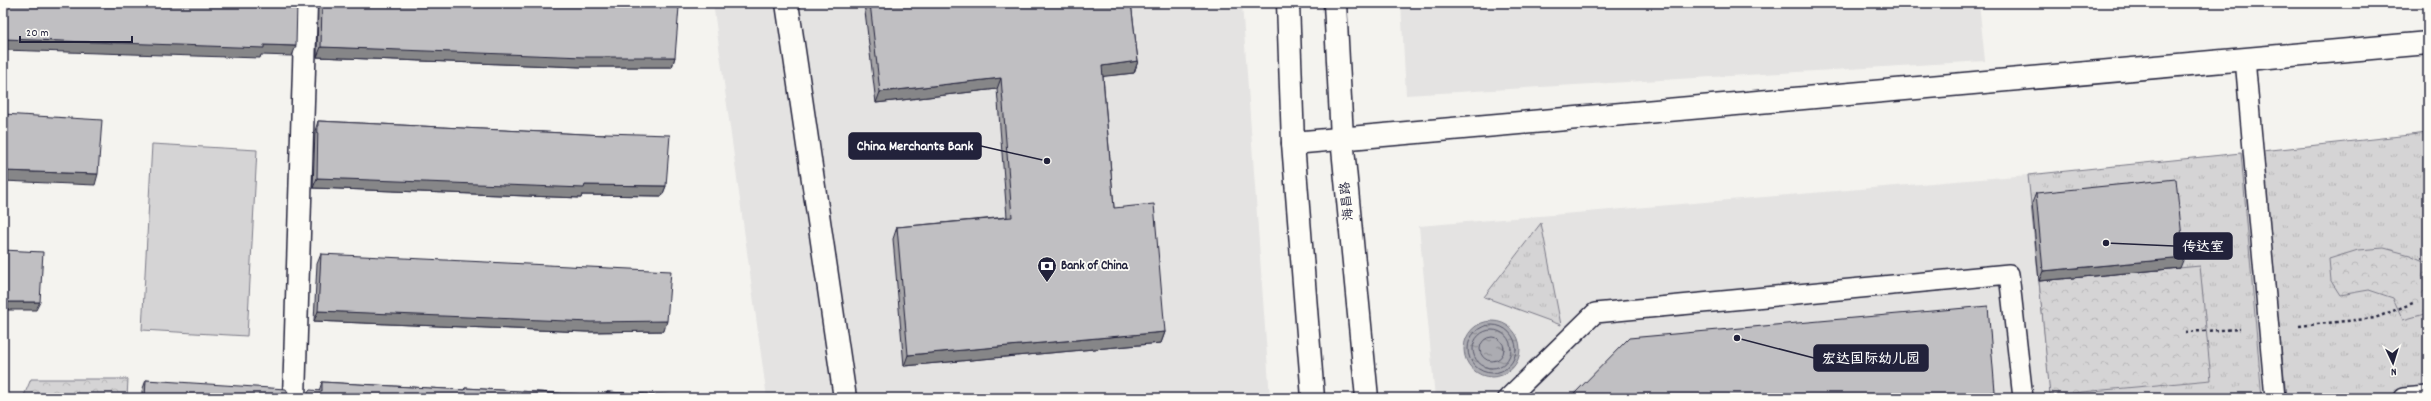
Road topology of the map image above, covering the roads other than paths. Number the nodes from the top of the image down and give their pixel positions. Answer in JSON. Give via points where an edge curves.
{"nodes":[{"id":1,"x":306,"y":3,"type":"edge"},
{"id":2,"x":787,"y":3,"type":"edge"},
{"id":3,"x":1288,"y":3,"type":"edge"},
{"id":4,"x":1335,"y":3,"type":"edge"},
{"id":5,"x":2428,"y":43,"type":"edge"},
{"id":6,"x":2245,"y":59,"type":"junction"},
{"id":7,"x":1342,"y":138,"type":"junction"},
{"id":8,"x":1293,"y":142,"type":"junction"},
{"id":9,"x":2428,"y":396,"type":"edge"},
{"id":10,"x":294,"y":398,"type":"edge"},
{"id":11,"x":846,"y":398,"type":"edge"},
{"id":12,"x":1313,"y":398,"type":"edge"},
{"id":13,"x":1367,"y":398,"type":"edge"},
{"id":14,"x":1508,"y":398,"type":"edge"},
{"id":15,"x":2023,"y":398,"type":"edge"},
{"id":16,"x":2275,"y":398,"type":"edge"},
{"id":17,"x":2403,"y":398,"type":"edge"}],
"edges":[{"from":1,"to":10,"type":"street"},
{"from":2,"to":11,"type":"street"},
{"from":3,"to":8,"type":"street"},
{"from":4,"to":7,"type":"street","name":"海昌路"},
{"from":5,"to":6,"type":"street"},
{"from":6,"to":7,"type":"street"},
{"from":6,"to":16,"type":"lane"},
{"from":7,"to":8,"type":"street"},
{"from":7,"to":13,"type":"street","name":"海昌路"},
{"from":8,"to":12,"type":"street"},
{"from":9,"to":17,"type":"lane"},
{"from":14,"to":15,"type":"lane","via":[[1595,313],[2009,274]]}]}
